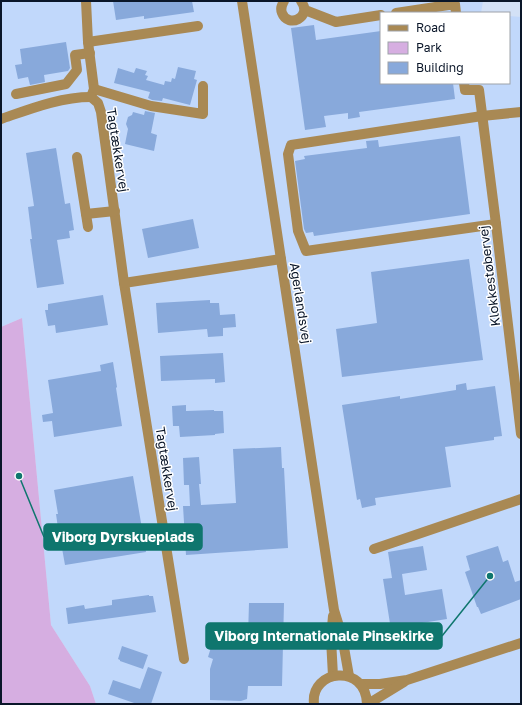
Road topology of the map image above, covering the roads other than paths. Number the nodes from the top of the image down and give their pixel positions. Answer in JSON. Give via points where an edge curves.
{"nodes":[{"id":1,"x":86,"y":1,"type":"edge"},
{"id":2,"x":242,"y":1,"type":"edge"},
{"id":3,"x":284,"y":1,"type":"edge"},
{"id":4,"x":303,"y":5,"type":"edge"},
{"id":5,"x":456,"y":6,"type":"edge"},
{"id":6,"x":405,"y":12,"type":"edge"},
{"id":7,"x":380,"y":15,"type":"edge"},
{"id":8,"x":198,"y":26,"type":"dead end"},
{"id":9,"x":88,"y":42,"type":"junction"},
{"id":10,"x":90,"y":53,"type":"junction"},
{"id":11,"x":464,"y":84,"type":"edge"},
{"id":12,"x":203,"y":86,"type":"dead end"},
{"id":13,"x":53,"y":87,"type":"junction"},
{"id":14,"x":93,"y":93,"type":"junction"},
{"id":15,"x":16,"y":94,"type":"dead end"},
{"id":16,"x":57,"y":101,"type":"junction"},
{"id":17,"x":521,"y":112,"type":"edge"},
{"id":18,"x":482,"y":116,"type":"junction"},
{"id":19,"x":1,"y":119,"type":"edge"},
{"id":20,"x":77,"y":157,"type":"dead end"},
{"id":21,"x":115,"y":211,"type":"junction"},
{"id":22,"x":86,"y":214,"type":"junction"},
{"id":23,"x":496,"y":224,"type":"junction"},
{"id":24,"x":88,"y":227,"type":"dead end"},
{"id":25,"x":281,"y":260,"type":"junction"},
{"id":26,"x":124,"y":283,"type":"junction"},
{"id":27,"x":521,"y":434,"type":"edge"},
{"id":28,"x":521,"y":499,"type":"edge"},
{"id":29,"x":374,"y":548,"type":"dead end"},
{"id":30,"x":334,"y":610,"type":"junction"},
{"id":31,"x":521,"y":643,"type":"edge"},
{"id":32,"x":184,"y":659,"type":"dead end"},
{"id":33,"x":333,"y":676,"type":"junction"},
{"id":34,"x":349,"y":676,"type":"junction"},
{"id":35,"x":407,"y":680,"type":"junction"},
{"id":36,"x":361,"y":684,"type":"junction"},
{"id":37,"x":311,"y":703,"type":"edge"},
{"id":38,"x":368,"y":704,"type":"edge"}],
"edges":[{"from":1,"to":9,"type":"street","name":"Tagtækkervej"},
{"from":2,"to":25,"type":"street","name":"Agerlandsvej"},
{"from":3,"to":4,"type":"street","via":[[281,7],[282,15],[292,21],[302,17]]},
{"from":4,"to":7,"type":"street","via":[[336,22]]},
{"from":5,"to":6,"type":"street"},
{"from":8,"to":9,"type":"street"},
{"from":9,"to":10,"type":"street","name":"Tagtækkervej"},
{"from":10,"to":13,"type":"street","via":[[75,55],[77,70],[66,84]]},
{"from":10,"to":14,"type":"street","name":"Tagtækkervej"},
{"from":11,"to":18,"type":"street","name":"Klokkestøbervej","via":[[465,90],[479,90]]},
{"from":12,"to":14,"type":"street","via":[[202,114]]},
{"from":13,"to":15,"type":"street"},
{"from":13,"to":16,"type":"street"},
{"from":14,"to":16,"type":"street"},
{"from":14,"to":21,"type":"street","name":"Tagtækkervej","via":[[101,112]]},
{"from":16,"to":19,"type":"street"},
{"from":17,"to":18,"type":"street"},
{"from":18,"to":23,"type":"street","name":"Klokkestøbervej"},
{"from":18,"to":23,"type":"street","via":[[291,145],[288,154],[298,231],[306,251]]},
{"from":20,"to":22,"type":"street"},
{"from":21,"to":22,"type":"street"},
{"from":21,"to":26,"type":"street","name":"Tagtækkervej"},
{"from":22,"to":24,"type":"street"},
{"from":23,"to":27,"type":"street","name":"Klokkestøbervej"},
{"from":25,"to":26,"type":"street"},
{"from":25,"to":30,"type":"street","name":"Agerlandsvej"},
{"from":26,"to":32,"type":"street","name":"Tagtækkervej"},
{"from":28,"to":29,"type":"street"},
{"from":30,"to":33,"type":"street","name":"Agerlandsvej"},
{"from":30,"to":34,"type":"street","name":"Agerlandsvej","via":[[342,636]]},
{"from":31,"to":35,"type":"street"},
{"from":33,"to":34,"type":"street"},
{"from":33,"to":37,"type":"street","via":[[319,686]]},
{"from":34,"to":36,"type":"street"},
{"from":35,"to":36,"type":"street"},
{"from":35,"to":38,"type":"street"},
{"from":36,"to":38,"type":"street"}]}
